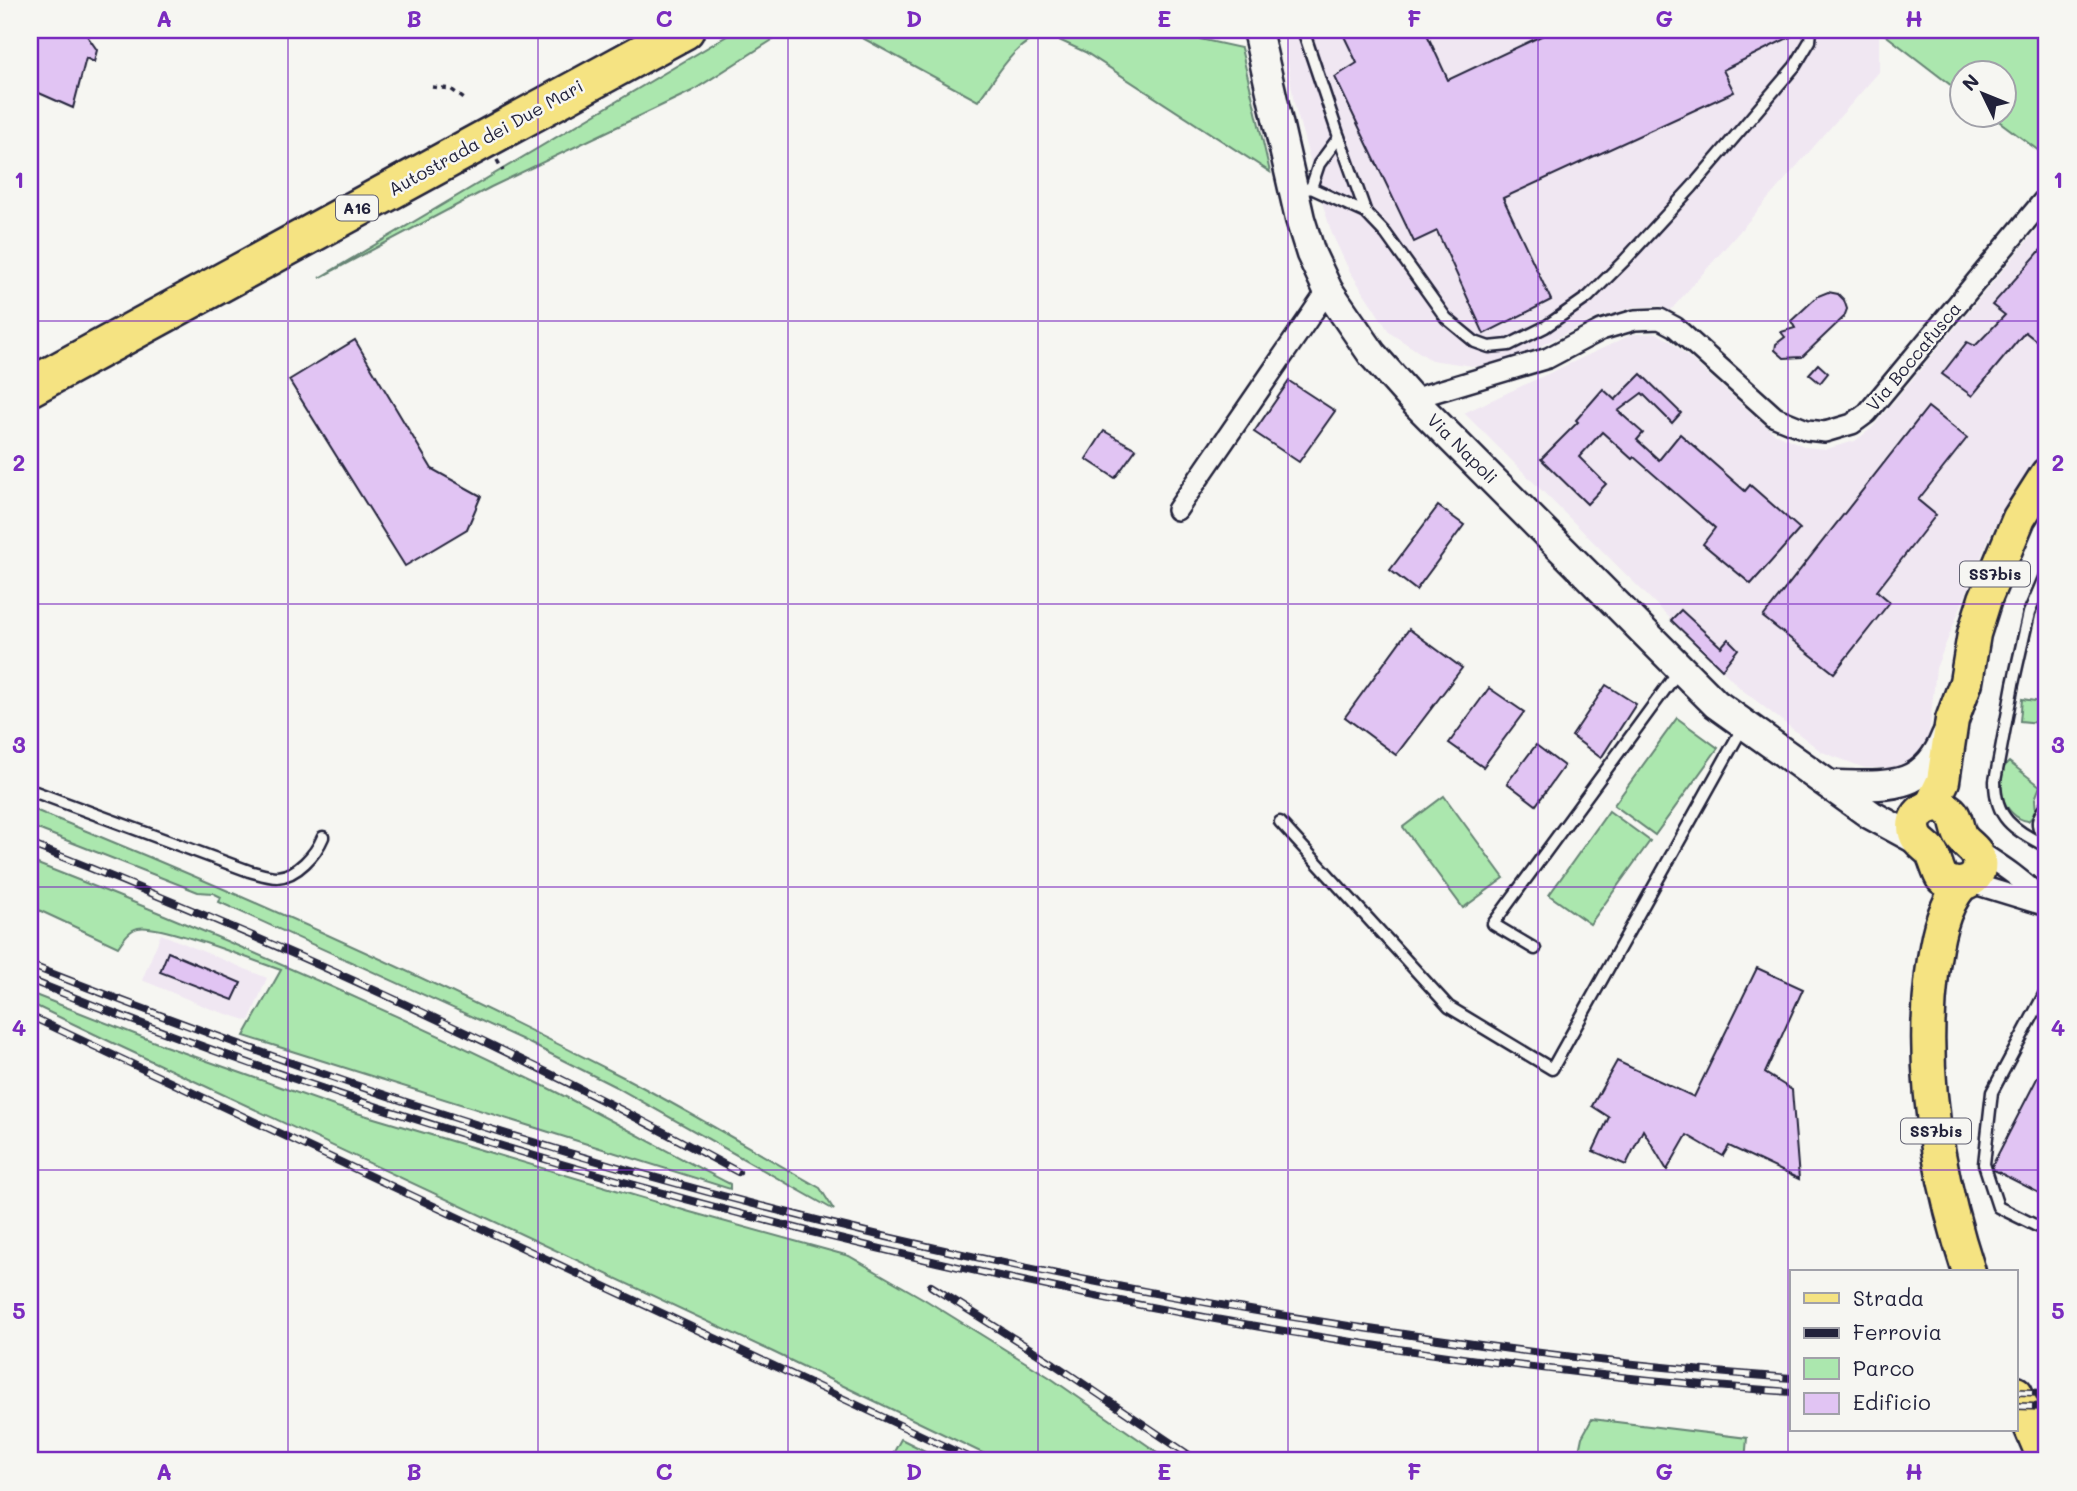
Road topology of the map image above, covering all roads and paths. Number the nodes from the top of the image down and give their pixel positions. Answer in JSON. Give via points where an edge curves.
{"nodes":[{"id":1,"x":636,"y":30,"type":"edge"},
{"id":2,"x":685,"y":30,"type":"edge"},
{"id":3,"x":1257,"y":30,"type":"edge"},
{"id":4,"x":1303,"y":30,"type":"edge"},
{"id":5,"x":1811,"y":30,"type":"edge"},
{"id":6,"x":432,"y":87,"type":"dead end"},
{"id":7,"x":464,"y":99,"type":"dead end"},
{"id":8,"x":1339,"y":137,"type":"junction"},
{"id":9,"x":1302,"y":190,"type":"junction"},
{"id":10,"x":2047,"y":196,"type":"edge"},
{"id":11,"x":1366,"y":213,"type":"junction"},
{"id":12,"x":1328,"y":290,"type":"junction"},
{"id":13,"x":30,"y":361,"type":"edge"},
{"id":14,"x":30,"y":387,"type":"edge"},
{"id":15,"x":1412,"y":399,"type":"junction"},
{"id":16,"x":2047,"y":474,"type":"edge"},
{"id":17,"x":1177,"y":510,"type":"dead end"},
{"id":18,"x":2047,"y":571,"type":"edge"},
{"id":19,"x":1680,"y":668,"type":"junction"},
{"id":20,"x":1966,"y":682,"type":"junction"},
{"id":21,"x":2041,"y":692,"type":"dead end"},
{"id":22,"x":2047,"y":712,"type":"edge"},
{"id":23,"x":1952,"y":720,"type":"junction"},
{"id":24,"x":1744,"y":724,"type":"junction"},
{"id":25,"x":1813,"y":774,"type":"junction"},
{"id":26,"x":1838,"y":785,"type":"junction"},
{"id":27,"x":30,"y":790,"type":"edge"},
{"id":28,"x":2047,"y":804,"type":"edge"},
{"id":29,"x":1946,"y":821,"type":"junction"},
{"id":30,"x":1280,"y":822,"type":"dead end"},
{"id":31,"x":323,"y":837,"type":"dead end"},
{"id":32,"x":2047,"y":847,"type":"edge"},
{"id":33,"x":1928,"y":853,"type":"junction"},
{"id":34,"x":1965,"y":883,"type":"junction"},
{"id":35,"x":2047,"y":905,"type":"edge"},
{"id":36,"x":1936,"y":943,"type":"junction"},
{"id":37,"x":1535,"y":949,"type":"dead end"},
{"id":38,"x":2047,"y":989,"type":"edge"},
{"id":39,"x":2047,"y":1231,"type":"edge"},
{"id":40,"x":1968,"y":1270,"type":"edge"},
{"id":41,"x":2018,"y":1398,"type":"edge"},
{"id":42,"x":2045,"y":1461,"type":"edge"}],
"edges":[{"from":1,"to":13,"type":"highway","name":"Autostrada dei Due Mari","number":"A16"},
{"from":2,"to":14,"type":"highway","name":"Autostrada dei Due Mari","number":"A16"},
{"from":3,"to":9,"type":"main road","name":"Via Napoli"},
{"from":4,"to":8,"type":"lane"},
{"from":5,"to":11,"type":"lane","via":[[1810,41],[1795,66],[1624,261],[1588,297],[1509,345],[1489,347],[1475,342],[1446,318]]},
{"from":6,"to":7,"type":"path","via":[[451,89]]},
{"from":8,"to":9,"type":"lane"},
{"from":8,"to":11,"type":"lane"},
{"from":9,"to":11,"type":"lane"},
{"from":9,"to":12,"type":"main road","name":"Via Napoli","via":[[1311,254]]},
{"from":10,"to":15,"type":"street","name":"Via Boccafusca","via":[[1867,413],[1852,424],[1825,432],[1775,417],[1675,327],[1660,319],[1635,320],[1601,330],[1548,358]]},
{"from":12,"to":15,"type":"main road","name":"Via Napoli","via":[[1372,355]]},
{"from":12,"to":17,"type":"street"},
{"from":15,"to":19,"type":"main road","name":"Via Napoli"},
{"from":16,"to":20,"type":"main road","number":"SS7bis","via":[[1996,569],[1974,634]]},
{"from":18,"to":32,"type":"lane","via":[[2029,613],[1995,788],[2003,816]]},
{"from":19,"to":24,"type":"main road","name":"Via Napoli"},
{"from":19,"to":37,"type":"lane","via":[[1493,924]]},
{"from":20,"to":23,"type":"main road","number":"SS7bis"},
{"from":20,"to":29,"type":"main road","number":"SS7bis","via":[[1967,725]]},
{"from":21,"to":22,"type":"path","via":[[2039,711]]},
{"from":23,"to":26,"type":"main road","via":[[1940,751],[1914,778],[1890,786]]},
{"from":23,"to":29,"type":"main road","number":"SS7bis","via":[[1943,781]]},
{"from":24,"to":25,"type":"main road","name":"Via Napoli"},
{"from":24,"to":30,"type":"lane","via":[[1552,1069],[1449,1007]]},
{"from":25,"to":26,"type":"main road","name":"Via Napoli"},
{"from":25,"to":33,"type":"main road","name":"Via Napoli"},
{"from":26,"to":29,"type":"main road","name":"Via Napoli","via":[[1883,805]]},
{"from":27,"to":31,"type":"lane","via":[[249,871],[278,877],[300,868]]},
{"from":28,"to":32,"type":"lane","via":[[2037,818]]},
{"from":29,"to":33,"type":"main road","via":[[1918,814],[1914,828]]},
{"from":29,"to":34,"type":"main road","via":[[1979,859],[1978,872]]},
{"from":29,"to":35,"type":"street","name":"Via Napoli","via":[[2031,887]]},
{"from":33,"to":34,"type":"main road","via":[[1948,883]]},
{"from":33,"to":36,"type":"main road","number":"SS7bis"},
{"from":34,"to":35,"type":"street","name":"Via Napoli"},
{"from":34,"to":36,"type":"main road","number":"SS7bis","via":[[1952,896]]},
{"from":36,"to":40,"type":"main road","number":"SS7bis","via":[[1928,1024],[1932,1097],[1945,1186]]},
{"from":38,"to":39,"type":"lane","via":[[1992,1092],[1983,1164],[1998,1207]]},
{"from":41,"to":42,"type":"main road"}]}
